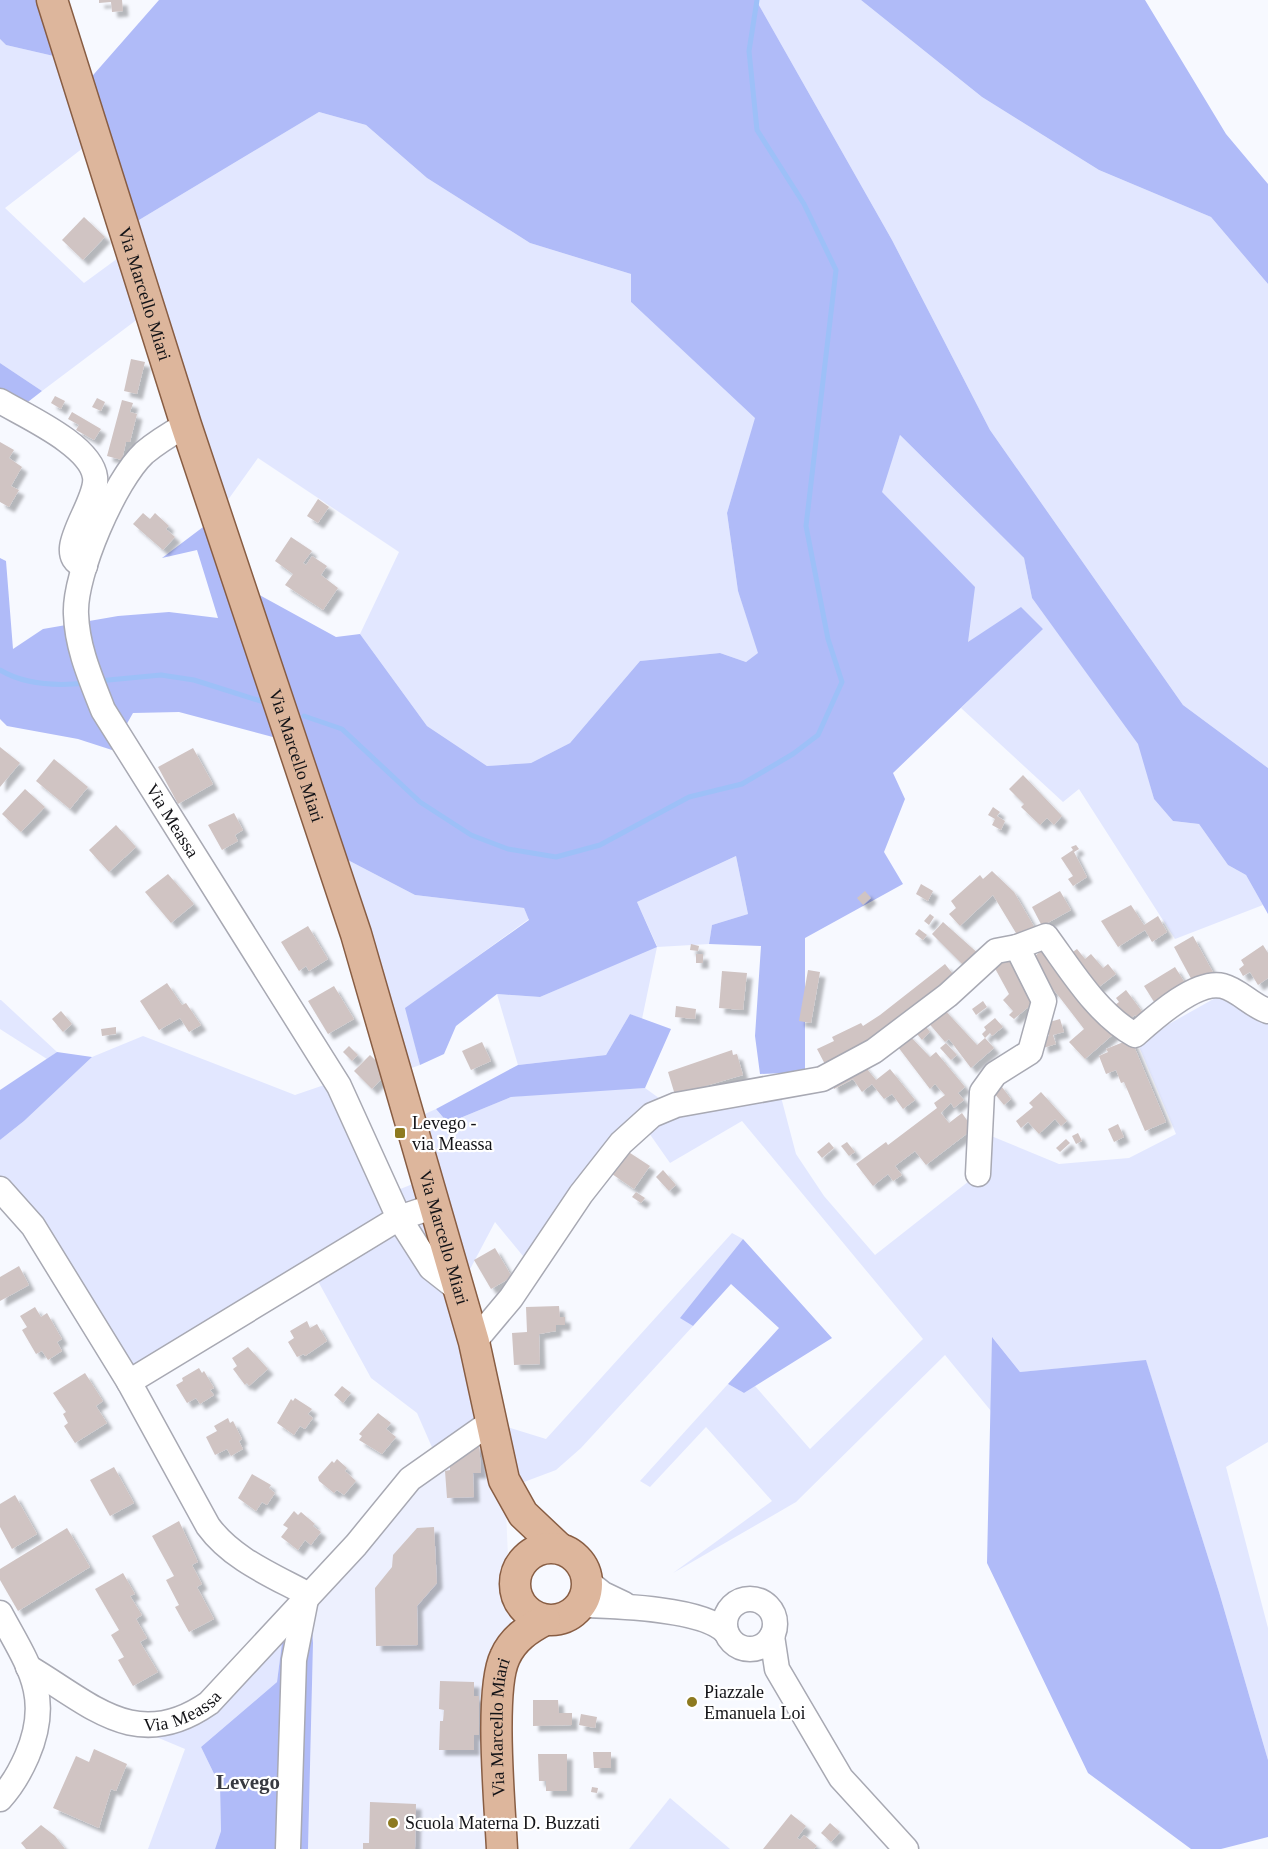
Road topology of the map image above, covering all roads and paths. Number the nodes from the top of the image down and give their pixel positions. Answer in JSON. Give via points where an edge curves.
{"nodes":[{"id":1,"x":52,"y":0,"type":"edge"},
{"id":2,"x":0,"y":400,"type":"edge"},
{"id":3,"x":186,"y":424,"type":"junction"},
{"id":4,"x":86,"y":566,"type":"junction"},
{"id":5,"x":1017,"y":947,"type":"junction"},
{"id":6,"x":1268,"y":1011,"type":"edge"},
{"id":7,"x":978,"y":1174,"type":"dead end"},
{"id":8,"x":0,"y":1189,"type":"edge"},
{"id":9,"x":435,"y":1206,"type":"junction"},
{"id":10,"x":399,"y":1218,"type":"junction"},
{"id":11,"x":459,"y":1290,"type":"junction"},
{"id":12,"x":474,"y":1342,"type":"junction"},
{"id":13,"x":129,"y":1382,"type":"junction"},
{"id":14,"x":491,"y":1422,"type":"junction"},
{"id":15,"x":545,"y":1551,"type":"junction"},
{"id":16,"x":307,"y":1594,"type":"junction"},
{"id":17,"x":585,"y":1594,"type":"junction"},
{"id":18,"x":520,"y":1602,"type":"junction"},
{"id":19,"x":0,"y":1613,"type":"edge"},
{"id":20,"x":544,"y":1620,"type":"junction"},
{"id":21,"x":728,"y":1621,"type":"junction"},
{"id":22,"x":772,"y":1636,"type":"junction"},
{"id":23,"x":512,"y":1646,"type":"junction"},
{"id":24,"x":28,"y":1667,"type":"junction"},
{"id":25,"x":0,"y":1799,"type":"edge"},
{"id":26,"x":288,"y":1849,"type":"edge"},
{"id":27,"x":502,"y":1849,"type":"edge"},
{"id":28,"x":906,"y":1849,"type":"edge"}],
"edges":[{"from":1,"to":3,"type":"main road","name":"Via Marcello Miari"},
{"from":2,"to":4,"type":"street","via":[[75,446],[94,469],[92,500],[71,551],[75,561]]},
{"from":3,"to":4,"type":"street","name":"Via Meassa","via":[[144,453],[131,468],[105,516]]},
{"from":3,"to":9,"type":"main road","name":"Via Marcello Miari","via":[[356,934]]},
{"from":4,"to":10,"type":"street","name":"Via Meassa","via":[[76,602],[77,629],[103,710],[339,1086]]},
{"from":5,"to":6,"type":"street","via":[[1046,936],[1118,1026],[1135,1035],[1168,1006],[1202,989],[1222,986]]},
{"from":5,"to":7,"type":"street","via":[[1044,1001],[1029,1052],[995,1074],[982,1092]]},
{"from":5,"to":12,"type":"street","via":[[996,951],[948,995],[874,1051],[822,1079],[676,1105],[652,1115],[621,1143],[587,1186],[511,1298]]},
{"from":8,"to":13,"type":"street","via":[[33,1226]]},
{"from":9,"to":10,"type":"street"},
{"from":9,"to":11,"type":"main road","name":"Via Marcello Miari"},
{"from":10,"to":11,"type":"street","name":"Via Meassa","via":[[431,1268]]},
{"from":10,"to":13,"type":"street"},
{"from":11,"to":12,"type":"main road","name":"Via Marcello Miari"},
{"from":12,"to":14,"type":"main road","name":"Via Marcello Miari"},
{"from":13,"to":16,"type":"street","via":[[219,1541]]},
{"from":14,"to":15,"type":"main road","name":"Via Marcello Miari","via":[[504,1480]]},
{"from":14,"to":16,"type":"street","name":"Via Meassa","via":[[410,1479],[356,1545]]},
{"from":15,"to":17,"type":"main road","name":"Via Marcello Miari","via":[[579,1560]]},
{"from":15,"to":18,"type":"main road","name":"Via Marcello Miari","via":[[517,1571]]},
{"from":16,"to":24,"type":"street","name":"Via Meassa","via":[[209,1703],[167,1724],[139,1725],[109,1717]]},
{"from":16,"to":26,"type":"street","via":[[294,1660]]},
{"from":17,"to":20,"type":"main road","name":"Via Marcello Miari","via":[[565,1618]]},
{"from":17,"to":21,"type":"street","via":[[632,1607]]},
{"from":18,"to":20,"type":"main road","via":[[534,1617]]},
{"from":18,"to":23,"type":"main road","name":"Via Marcello Miari"},
{"from":19,"to":24,"type":"street"},
{"from":20,"to":23,"type":"main road","name":"Via Marcello Miari","via":[[522,1633]]},
{"from":21,"to":22,"type":"street","via":[[730,1640],[744,1648],[760,1647]]},
{"from":21,"to":22,"type":"street","via":[[737,1602],[762,1602],[773,1613]]},
{"from":22,"to":28,"type":"street","via":[[777,1669],[841,1778]]},
{"from":23,"to":27,"type":"main road","name":"Via Marcello Miari","via":[[504,1658],[497,1690]]},
{"from":24,"to":25,"type":"street","via":[[40,1710],[38,1725],[15,1780]]}]}
